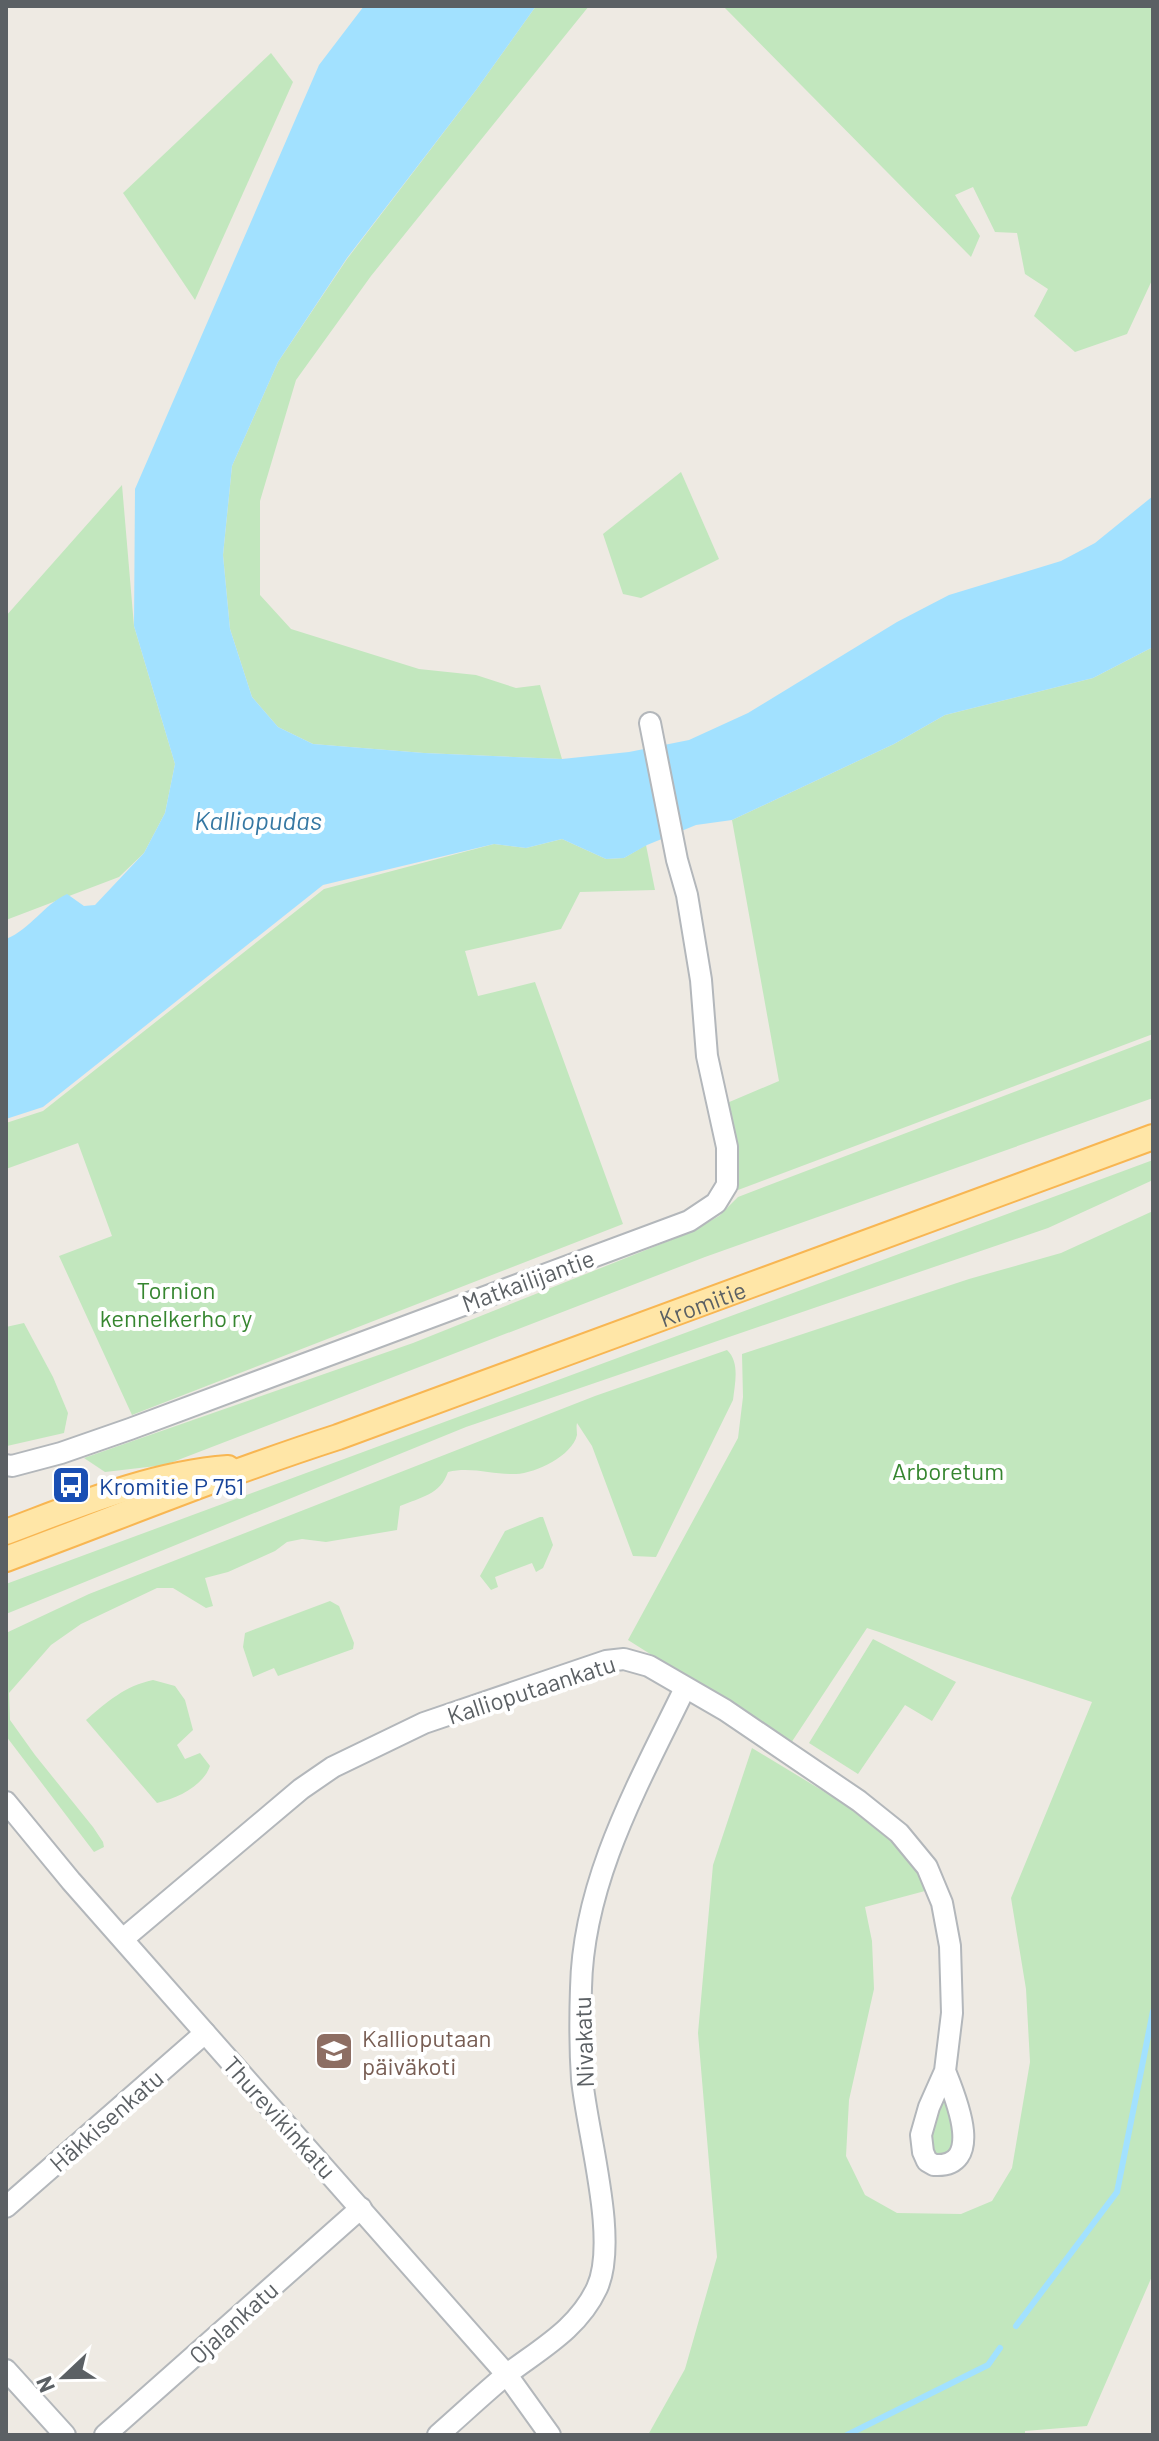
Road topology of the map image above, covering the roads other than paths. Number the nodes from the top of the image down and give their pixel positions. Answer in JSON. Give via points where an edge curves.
{"nodes":[{"id":1,"x":650,"y":723,"type":"dead end"},
{"id":2,"x":1153,"y":1137,"type":"edge"},
{"id":3,"x":6,"y":1465,"type":"edge"},
{"id":4,"x":250,"y":1466,"type":"junction"},
{"id":5,"x":6,"y":1532,"type":"edge"},
{"id":6,"x":6,"y":1559,"type":"edge"},
{"id":7,"x":685,"y":1688,"type":"junction"},
{"id":8,"x":10,"y":1815,"type":"edge"},
{"id":9,"x":123,"y":1939,"type":"junction"},
{"id":10,"x":205,"y":2033,"type":"junction"},
{"id":11,"x":945,"y":2071,"type":"dead end"},
{"id":12,"x":6,"y":2207,"type":"edge"},
{"id":13,"x":361,"y":2208,"type":"junction"},
{"id":14,"x":6,"y":2370,"type":"edge"},
{"id":15,"x":507,"y":2375,"type":"junction"},
{"id":16,"x":65,"y":2435,"type":"edge"},
{"id":17,"x":105,"y":2435,"type":"edge"},
{"id":18,"x":438,"y":2435,"type":"edge"},
{"id":19,"x":550,"y":2435,"type":"edge"}],
"edges":[{"from":1,"to":3,"type":"street","name":"Matkailijantie","via":[[687,895],[707,1056],[727,1147],[727,1185],[716,1203],[689,1221],[130,1429]]},
{"from":2,"to":4,"type":"main road","name":"Kromitie"},
{"from":4,"to":5,"type":"main road","name":"Kromitie","via":[[191,1471],[111,1493]]},
{"from":4,"to":6,"type":"main road","name":"Kromitie"},
{"from":7,"to":9,"type":"street","name":"Kallioputaankatu","via":[[649,1666],[624,1659],[606,1661],[424,1723],[333,1767],[301,1789]]},
{"from":7,"to":11,"type":"street","name":"Kallioputaankatu","via":[[859,1801],[899,1833],[927,1867],[942,1903],[950,1946],[952,2013]]},
{"from":7,"to":15,"type":"street","name":"Nivakatu","via":[[620,1824],[592,1900],[581,2001],[583,2080],[604,2249],[598,2286],[582,2314]]},
{"from":8,"to":9,"type":"street","name":"Thurevikinkatu"},
{"from":9,"to":10,"type":"street","name":"Thurevikinkatu"},
{"from":10,"to":12,"type":"street","name":"Häkkisenkatu"},
{"from":10,"to":13,"type":"street","name":"Thurevikinkatu"},
{"from":13,"to":15,"type":"street","name":"Thurevikinkatu"},
{"from":13,"to":17,"type":"street","name":"Ojalankatu"},
{"from":14,"to":16,"type":"street"},
{"from":15,"to":18,"type":"street","name":"Nivakatu"},
{"from":15,"to":19,"type":"street","name":"Thurevikinkatu"}]}
